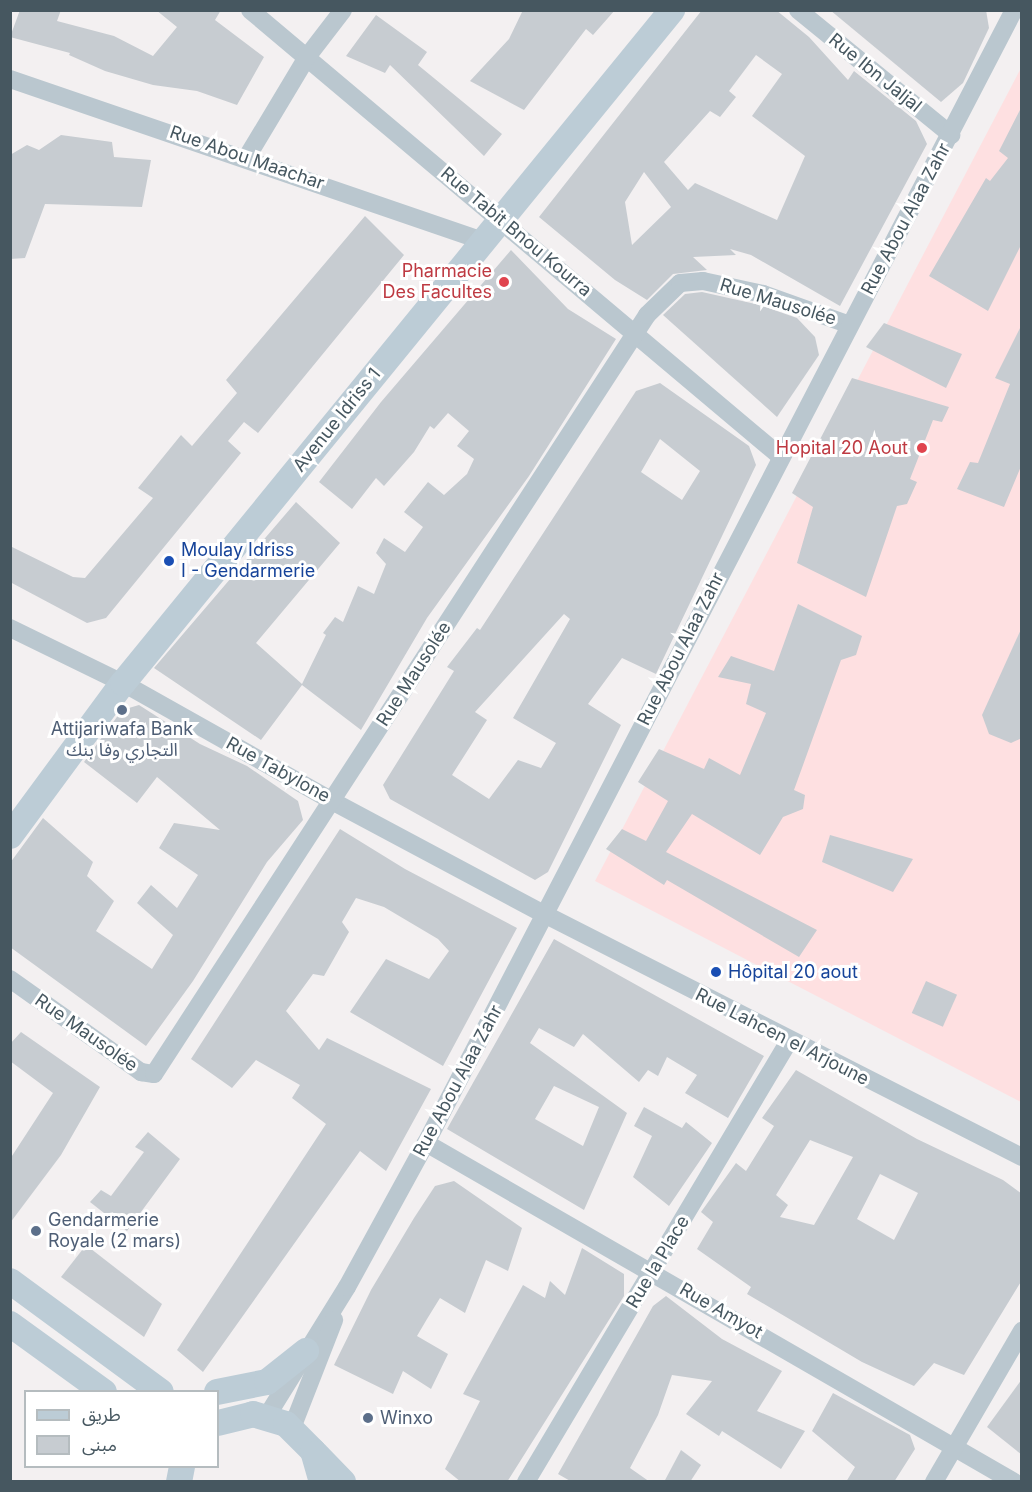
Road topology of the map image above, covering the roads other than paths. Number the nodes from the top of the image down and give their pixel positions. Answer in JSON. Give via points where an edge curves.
{"nodes":[{"id":1,"x":250,"y":10,"type":"edge"},
{"id":2,"x":343,"y":10,"type":"edge"},
{"id":3,"x":672,"y":10,"type":"edge"},
{"id":4,"x":798,"y":10,"type":"edge"},
{"id":5,"x":1014,"y":10,"type":"edge"},
{"id":6,"x":307,"y":57,"type":"junction"},
{"id":7,"x":10,"y":79,"type":"edge"},
{"id":8,"x":951,"y":135,"type":"junction"},
{"id":9,"x":247,"y":157,"type":"junction"},
{"id":10,"x":502,"y":218,"type":"junction"},
{"id":11,"x":483,"y":241,"type":"junction"},
{"id":12,"x":850,"y":325,"type":"junction"},
{"id":13,"x":635,"y":334,"type":"junction"},
{"id":14,"x":781,"y":456,"type":"junction"},
{"id":15,"x":10,"y":628,"type":"edge"},
{"id":16,"x":123,"y":683,"type":"junction"},
{"id":17,"x":332,"y":801,"type":"junction"},
{"id":18,"x":10,"y":836,"type":"edge"},
{"id":19,"x":544,"y":914,"type":"junction"},
{"id":20,"x":10,"y":979,"type":"edge"},
{"id":21,"x":789,"y":1041,"type":"junction"},
{"id":22,"x":426,"y":1143,"type":"junction"},
{"id":23,"x":1022,"y":1157,"type":"edge"},
{"id":24,"x":652,"y":1271,"type":"junction"},
{"id":25,"x":10,"y":1281,"type":"edge"},
{"id":26,"x":347,"y":1287,"type":"junction"},
{"id":27,"x":10,"y":1324,"type":"edge"},
{"id":28,"x":1022,"y":1331,"type":"edge"},
{"id":29,"x":306,"y":1351,"type":"junction"},
{"id":30,"x":101,"y":1390,"type":"edge"},
{"id":31,"x":163,"y":1390,"type":"edge"},
{"id":32,"x":219,"y":1392,"type":"edge"},
{"id":33,"x":267,"y":1416,"type":"junction"},
{"id":34,"x":219,"y":1423,"type":"edge"},
{"id":35,"x":292,"y":1428,"type":"junction"},
{"id":36,"x":954,"y":1446,"type":"junction"},
{"id":37,"x":313,"y":1452,"type":"junction"},
{"id":38,"x":322,"y":1482,"type":"edge"},
{"id":39,"x":343,"y":1482,"type":"edge"},
{"id":40,"x":526,"y":1482,"type":"edge"},
{"id":41,"x":934,"y":1482,"type":"edge"},
{"id":42,"x":1014,"y":1482,"type":"edge"}],
"edges":[{"from":1,"to":6,"type":"street","name":"Rue Tabit Bnou Kourra"},
{"from":2,"to":6,"type":"street"},
{"from":3,"to":10,"type":"street","name":"Avenue Idriss 1"},
{"from":4,"to":8,"type":"street","name":"Rue Ibn Jaljal"},
{"from":5,"to":8,"type":"street","name":"Rue Abou Alaa Zahr"},
{"from":6,"to":9,"type":"street"},
{"from":6,"to":10,"type":"street","name":"Rue Tabit Bnou Kourra"},
{"from":7,"to":9,"type":"street","name":"Rue Abou Maachar"},
{"from":8,"to":12,"type":"street","name":"Rue Abou Alaa Zahr"},
{"from":9,"to":11,"type":"street","name":"Rue Abou Maachar"},
{"from":10,"to":11,"type":"street","name":"Avenue Idriss 1"},
{"from":10,"to":13,"type":"street","name":"Rue Tabit Bnou Kourra"},
{"from":11,"to":16,"type":"street","name":"Avenue Idriss 1"},
{"from":12,"to":13,"type":"street","name":"Rue Mausolée","via":[[763,294],[703,281],[680,283],[647,315]]},
{"from":12,"to":14,"type":"street","name":"Rue Abou Alaa Zahr"},
{"from":13,"to":14,"type":"street","name":"Rue Tabit Bnou Kourra"},
{"from":13,"to":17,"type":"street","name":"Rue Mausolée"},
{"from":14,"to":19,"type":"street","name":"Rue Abou Alaa Zahr"},
{"from":15,"to":16,"type":"street","name":"Rue Tabylone"},
{"from":16,"to":17,"type":"street","name":"Rue Tabylone"},
{"from":16,"to":18,"type":"street","name":"Avenue Idriss 1"},
{"from":17,"to":19,"type":"street","name":"Rue Tabylone"},
{"from":17,"to":20,"type":"street","name":"Rue Mausolée","via":[[154,1074],[141,1072]]},
{"from":19,"to":21,"type":"street","name":"Rue Lahcen el Arjoune"},
{"from":19,"to":22,"type":"street","name":"Rue Abou Alaa Zahr"},
{"from":21,"to":23,"type":"street","name":"Rue Lahcen el Arjoune"},
{"from":21,"to":24,"type":"street","name":"Rue la Place"},
{"from":22,"to":24,"type":"street","name":"Rue Amyot"},
{"from":22,"to":26,"type":"street","name":"Rue Abou Alaa Zahr"},
{"from":24,"to":36,"type":"street","name":"Rue Amyot"},
{"from":24,"to":40,"type":"street","name":"Rue la Place"},
{"from":25,"to":31,"type":"street"},
{"from":26,"to":29,"type":"street","name":"Rue Abou Alaa Zahr"},
{"from":26,"to":35,"type":"street","name":"Rue Abou Alaa Zahr"},
{"from":27,"to":30,"type":"street"},
{"from":28,"to":36,"type":"street"},
{"from":29,"to":32,"type":"street","via":[[267,1382]]},
{"from":29,"to":33,"type":"street","name":"Rue Abou Alaa Zahr"},
{"from":33,"to":34,"type":"street","via":[[239,1415]]},
{"from":33,"to":35,"type":"street"},
{"from":35,"to":37,"type":"street"},
{"from":36,"to":41,"type":"street"},
{"from":36,"to":42,"type":"street","name":"Rue Amyot"},
{"from":37,"to":38,"type":"street"},
{"from":37,"to":39,"type":"street"}]}
